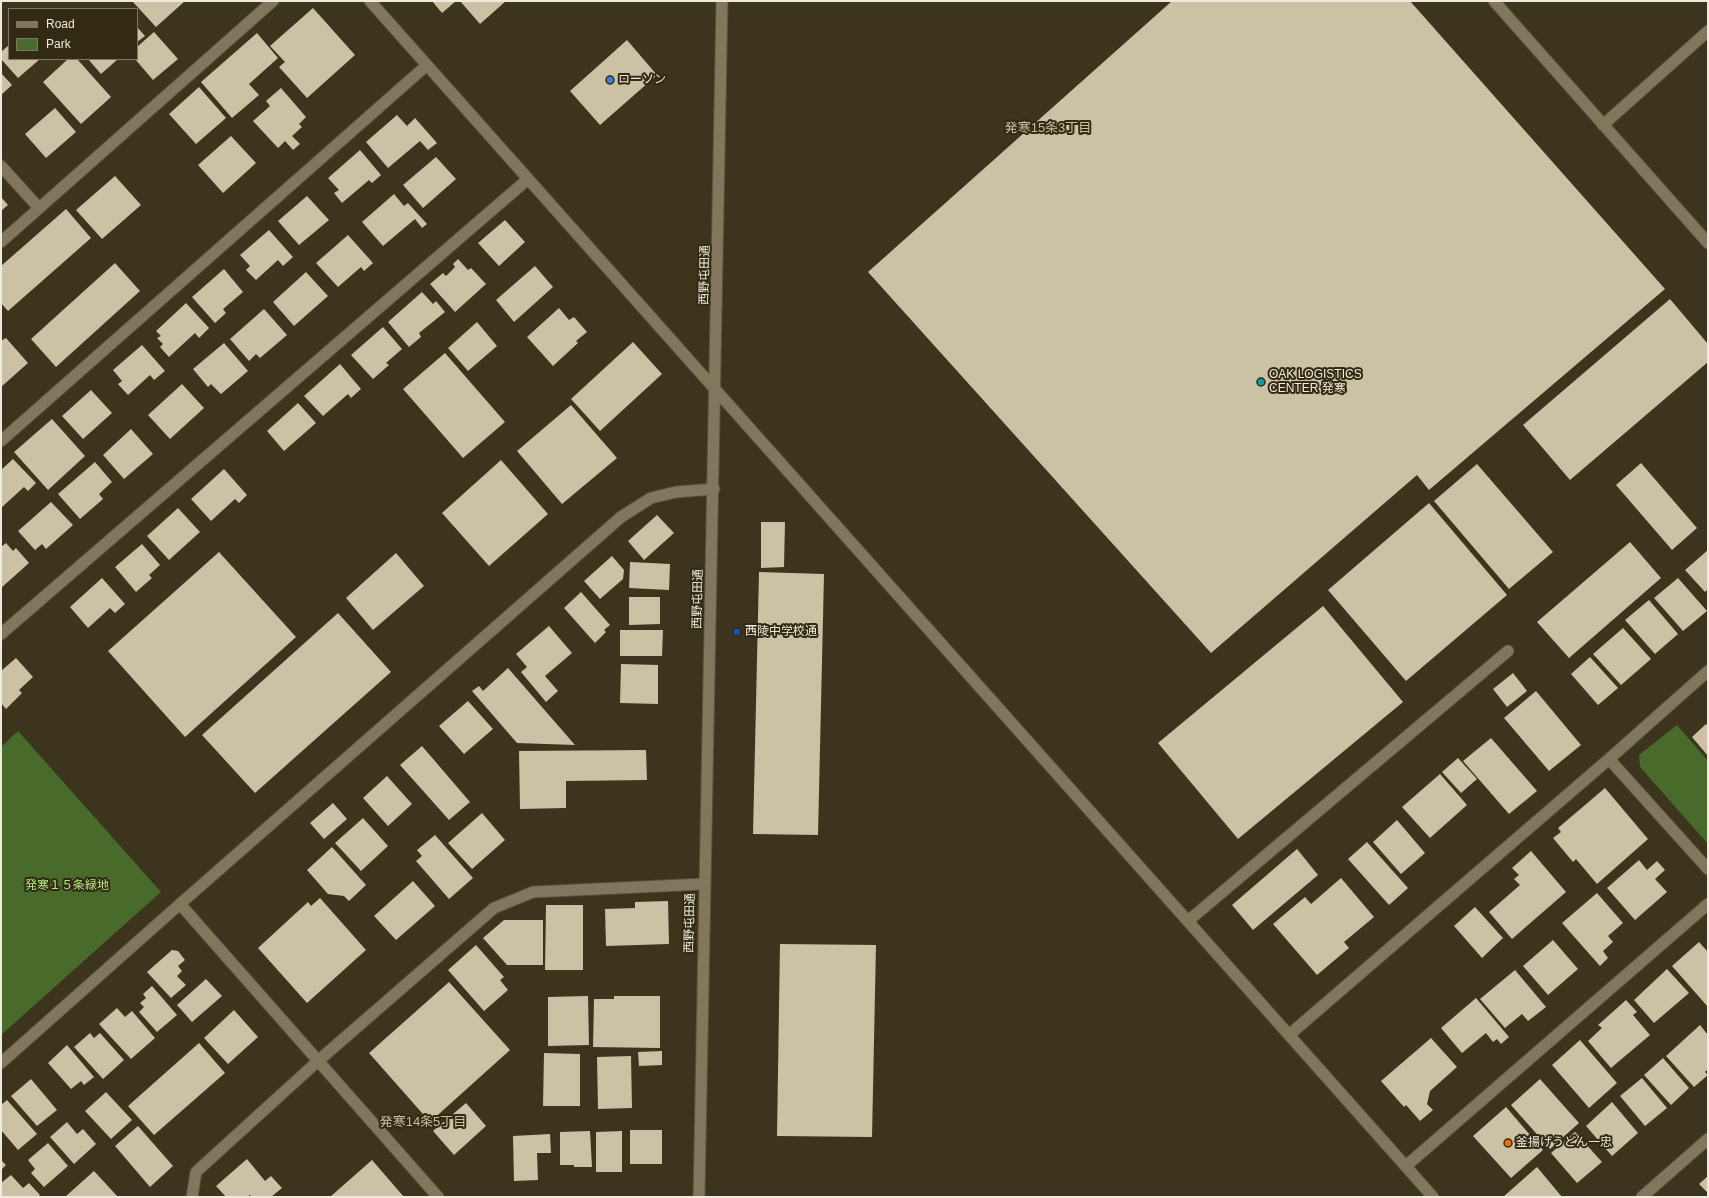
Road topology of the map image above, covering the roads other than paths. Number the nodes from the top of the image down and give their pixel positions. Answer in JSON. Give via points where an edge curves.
{"nodes":[{"id":1,"x":273,"y":1,"type":"edge"},
{"id":2,"x":370,"y":1,"type":"edge"},
{"id":3,"x":722,"y":1,"type":"edge"},
{"id":4,"x":1494,"y":1,"type":"edge"},
{"id":5,"x":1708,"y":31,"type":"edge"},
{"id":6,"x":427,"y":65,"type":"junction"},
{"id":7,"x":1604,"y":125,"type":"junction"},
{"id":8,"x":1,"y":166,"type":"edge"},
{"id":9,"x":528,"y":179,"type":"junction"},
{"id":10,"x":39,"y":208,"type":"junction"},
{"id":11,"x":1,"y":242,"type":"edge"},
{"id":12,"x":1708,"y":243,"type":"edge"},
{"id":13,"x":715,"y":389,"type":"junction"},
{"id":14,"x":1,"y":441,"type":"edge"},
{"id":15,"x":714,"y":489,"type":"junction"},
{"id":16,"x":1,"y":633,"type":"edge"},
{"id":17,"x":1508,"y":651,"type":"dead end"},
{"id":18,"x":1708,"y":671,"type":"edge"},
{"id":19,"x":1609,"y":759,"type":"junction"},
{"id":20,"x":1708,"y":869,"type":"edge"},
{"id":21,"x":704,"y":884,"type":"junction"},
{"id":22,"x":180,"y":904,"type":"junction"},
{"id":23,"x":1708,"y":904,"type":"edge"},
{"id":24,"x":1188,"y":921,"type":"junction"},
{"id":25,"x":1289,"y":1035,"type":"junction"},
{"id":26,"x":318,"y":1061,"type":"junction"},
{"id":27,"x":1,"y":1064,"type":"edge"},
{"id":28,"x":1708,"y":1139,"type":"edge"},
{"id":29,"x":1406,"y":1166,"type":"junction"},
{"id":30,"x":192,"y":1197,"type":"edge"},
{"id":31,"x":438,"y":1197,"type":"edge"},
{"id":32,"x":699,"y":1197,"type":"edge"},
{"id":33,"x":1433,"y":1197,"type":"edge"},
{"id":34,"x":1642,"y":1197,"type":"edge"}],
"edges":[{"from":1,"to":10,"type":"street"},
{"from":2,"to":6,"type":"street"},
{"from":3,"to":13,"type":"street","name":"西野屯田通"},
{"from":4,"to":7,"type":"street"},
{"from":5,"to":7,"type":"street"},
{"from":6,"to":9,"type":"street"},
{"from":6,"to":14,"type":"street"},
{"from":7,"to":12,"type":"street"},
{"from":8,"to":10,"type":"street"},
{"from":9,"to":13,"type":"street"},
{"from":9,"to":16,"type":"street"},
{"from":10,"to":11,"type":"street"},
{"from":13,"to":15,"type":"street","name":"西野屯田通"},
{"from":13,"to":24,"type":"street"},
{"from":15,"to":21,"type":"street","name":"西野屯田通"},
{"from":15,"to":22,"type":"street","via":[[676,492],[651,498],[621,517]]},
{"from":17,"to":24,"type":"street"},
{"from":18,"to":19,"type":"street"},
{"from":19,"to":20,"type":"street"},
{"from":19,"to":25,"type":"street"},
{"from":21,"to":26,"type":"street","via":[[533,892],[494,908]]},
{"from":21,"to":32,"type":"street","name":"西野屯田通"},
{"from":22,"to":26,"type":"street"},
{"from":22,"to":27,"type":"street"},
{"from":23,"to":29,"type":"street"},
{"from":24,"to":25,"type":"street"},
{"from":25,"to":29,"type":"street"},
{"from":26,"to":30,"type":"street","via":[[196,1172]]},
{"from":26,"to":31,"type":"street"},
{"from":28,"to":34,"type":"street"},
{"from":29,"to":33,"type":"street"}]}
